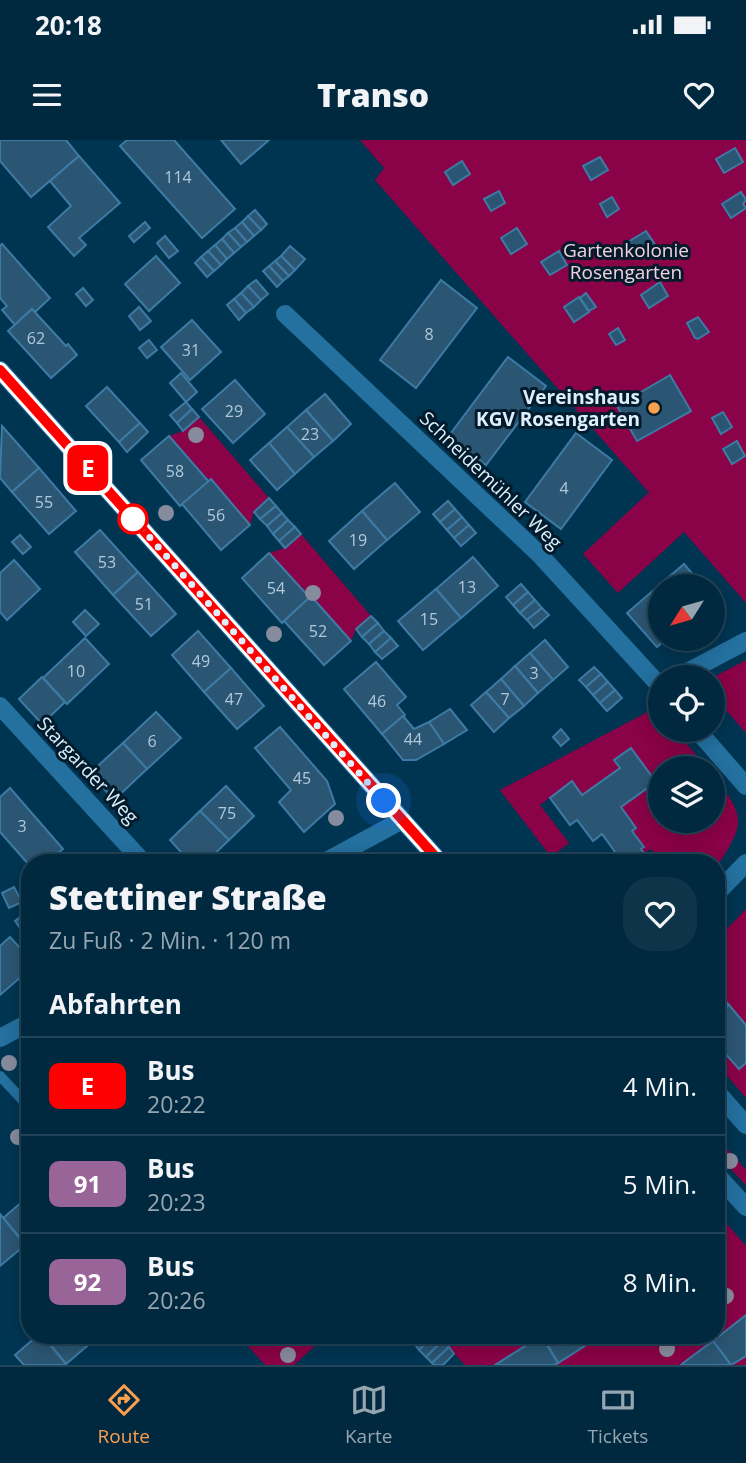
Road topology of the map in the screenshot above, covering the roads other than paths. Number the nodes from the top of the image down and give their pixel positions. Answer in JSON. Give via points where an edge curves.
{"nodes":[{"id":1,"x":285,"y":314,"type":"dead end"},
{"id":2,"x":0,"y":370,"type":"edge"},
{"id":3,"x":746,"y":641,"type":"edge"},
{"id":4,"x":701,"y":665,"type":"edge"},
{"id":5,"x":648,"y":673,"type":"edge"},
{"id":6,"x":0,"y":706,"type":"edge"},
{"id":7,"x":708,"y":742,"type":"edge"},
{"id":8,"x":746,"y":786,"type":"edge"},
{"id":9,"x":402,"y":820,"type":"junction"},
{"id":10,"x":136,"y":854,"type":"edge"},
{"id":11,"x":340,"y":854,"type":"edge"},
{"id":12,"x":433,"y":854,"type":"edge"},
{"id":13,"x":746,"y":863,"type":"edge"},
{"id":14,"x":725,"y":885,"type":"edge"},
{"id":15,"x":21,"y":1027,"type":"edge"},
{"id":16,"x":0,"y":1038,"type":"edge"},
{"id":17,"x":0,"y":1076,"type":"edge"},
{"id":18,"x":21,"y":1098,"type":"edge"},
{"id":19,"x":725,"y":1101,"type":"edge"},
{"id":20,"x":746,"y":1125,"type":"edge"},
{"id":21,"x":725,"y":1184,"type":"edge"},
{"id":22,"x":746,"y":1207,"type":"edge"}],
"edges":[{"from":1,"to":5,"type":"street","name":"Schneidemühler Weg","via":[[539,554]]},
{"from":2,"to":9,"type":"street"},
{"from":3,"to":4,"type":"street"},
{"from":6,"to":10,"type":"street","name":"Stargarder Weg"},
{"from":7,"to":8,"type":"street"},
{"from":9,"to":11,"type":"street"},
{"from":9,"to":12,"type":"street"},
{"from":13,"to":14,"type":"street"},
{"from":15,"to":16,"type":"street"},
{"from":17,"to":18,"type":"lane"},
{"from":19,"to":20,"type":"street"},
{"from":21,"to":22,"type":"street"}]}
